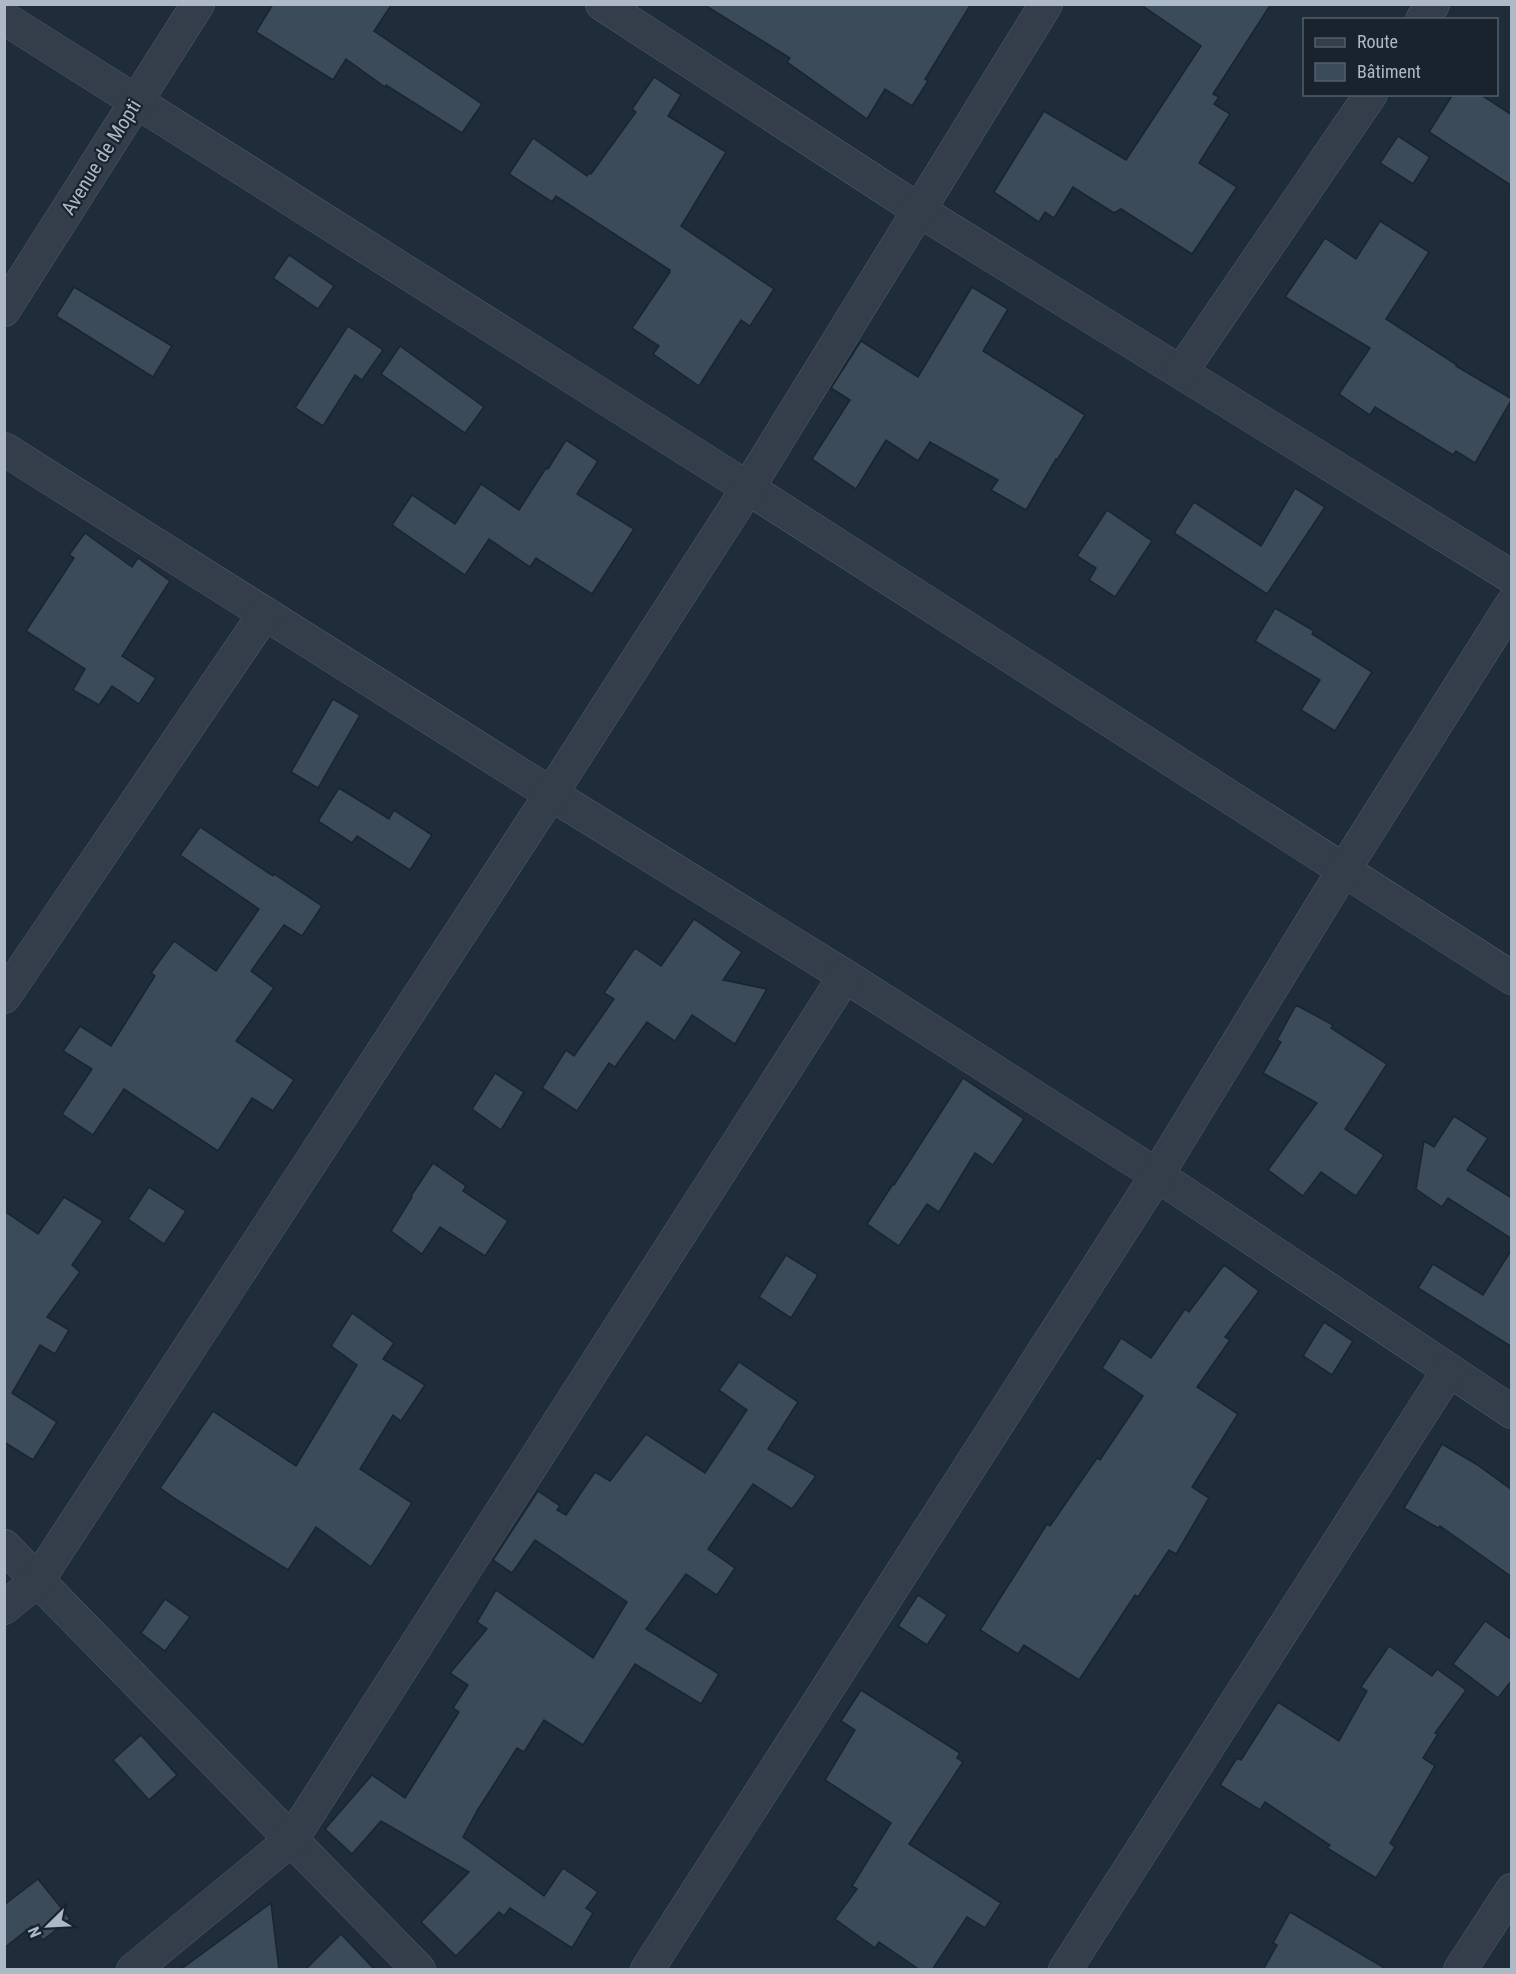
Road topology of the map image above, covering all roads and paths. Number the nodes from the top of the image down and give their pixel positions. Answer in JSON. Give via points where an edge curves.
{"nodes":[{"id":1,"x":198,"y":4,"type":"edge"},
{"id":2,"x":1046,"y":4,"type":"edge"},
{"id":3,"x":1432,"y":4,"type":"edge"},
{"id":4,"x":609,"y":6,"type":"edge"},
{"id":5,"x":4,"y":18,"type":"edge"},
{"id":6,"x":1423,"y":18,"type":"edge"},
{"id":7,"x":1370,"y":96,"type":"edge"},
{"id":8,"x":136,"y":102,"type":"junction"},
{"id":9,"x":920,"y":211,"type":"junction"},
{"id":10,"x":4,"y":310,"type":"edge"},
{"id":11,"x":1181,"y":372,"type":"junction"},
{"id":12,"x":4,"y":449,"type":"edge"},
{"id":13,"x":748,"y":488,"type":"junction"},
{"id":14,"x":1512,"y":577,"type":"edge"},
{"id":15,"x":1512,"y":604,"type":"edge"},
{"id":16,"x":264,"y":613,"type":"junction"},
{"id":17,"x":551,"y":794,"type":"junction"},
{"id":18,"x":1343,"y":871,"type":"junction"},
{"id":19,"x":845,"y":976,"type":"junction"},
{"id":20,"x":1512,"y":978,"type":"edge"},
{"id":21,"x":4,"y":997,"type":"edge"},
{"id":22,"x":1158,"y":1175,"type":"junction"},
{"id":23,"x":1449,"y":1370,"type":"junction"},
{"id":24,"x":1512,"y":1412,"type":"edge"},
{"id":25,"x":4,"y":1546,"type":"edge"},
{"id":26,"x":38,"y":1580,"type":"junction"},
{"id":27,"x":4,"y":1608,"type":"edge"},
{"id":28,"x":292,"y":1839,"type":"junction"},
{"id":29,"x":1510,"y":1897,"type":"edge"},
{"id":30,"x":133,"y":1970,"type":"edge"},
{"id":31,"x":419,"y":1970,"type":"edge"},
{"id":32,"x":647,"y":1970,"type":"edge"},
{"id":33,"x":1065,"y":1970,"type":"edge"},
{"id":34,"x":1460,"y":1970,"type":"edge"}],
"edges":[{"from":1,"to":8,"type":"street","name":"Avenue de Mopti"},
{"from":2,"to":9,"type":"street"},
{"from":3,"to":6,"type":"street"},
{"from":4,"to":9,"type":"street"},
{"from":5,"to":8,"type":"street"},
{"from":7,"to":11,"type":"street"},
{"from":8,"to":10,"type":"street","name":"Avenue de Mopti"},
{"from":8,"to":13,"type":"street"},
{"from":9,"to":11,"type":"street"},
{"from":9,"to":13,"type":"street"},
{"from":11,"to":14,"type":"street"},
{"from":12,"to":16,"type":"street"},
{"from":13,"to":17,"type":"street"},
{"from":13,"to":18,"type":"street"},
{"from":15,"to":18,"type":"street"},
{"from":16,"to":17,"type":"street"},
{"from":16,"to":21,"type":"street"},
{"from":17,"to":19,"type":"street"},
{"from":17,"to":26,"type":"street"},
{"from":18,"to":20,"type":"street"},
{"from":18,"to":22,"type":"street"},
{"from":19,"to":22,"type":"street"},
{"from":19,"to":28,"type":"street"},
{"from":22,"to":23,"type":"street"},
{"from":22,"to":32,"type":"street"},
{"from":23,"to":24,"type":"street"},
{"from":23,"to":33,"type":"street"},
{"from":25,"to":26,"type":"street"},
{"from":26,"to":27,"type":"street"},
{"from":26,"to":28,"type":"street"},
{"from":28,"to":30,"type":"street"},
{"from":28,"to":31,"type":"street"},
{"from":29,"to":34,"type":"street"}]}
